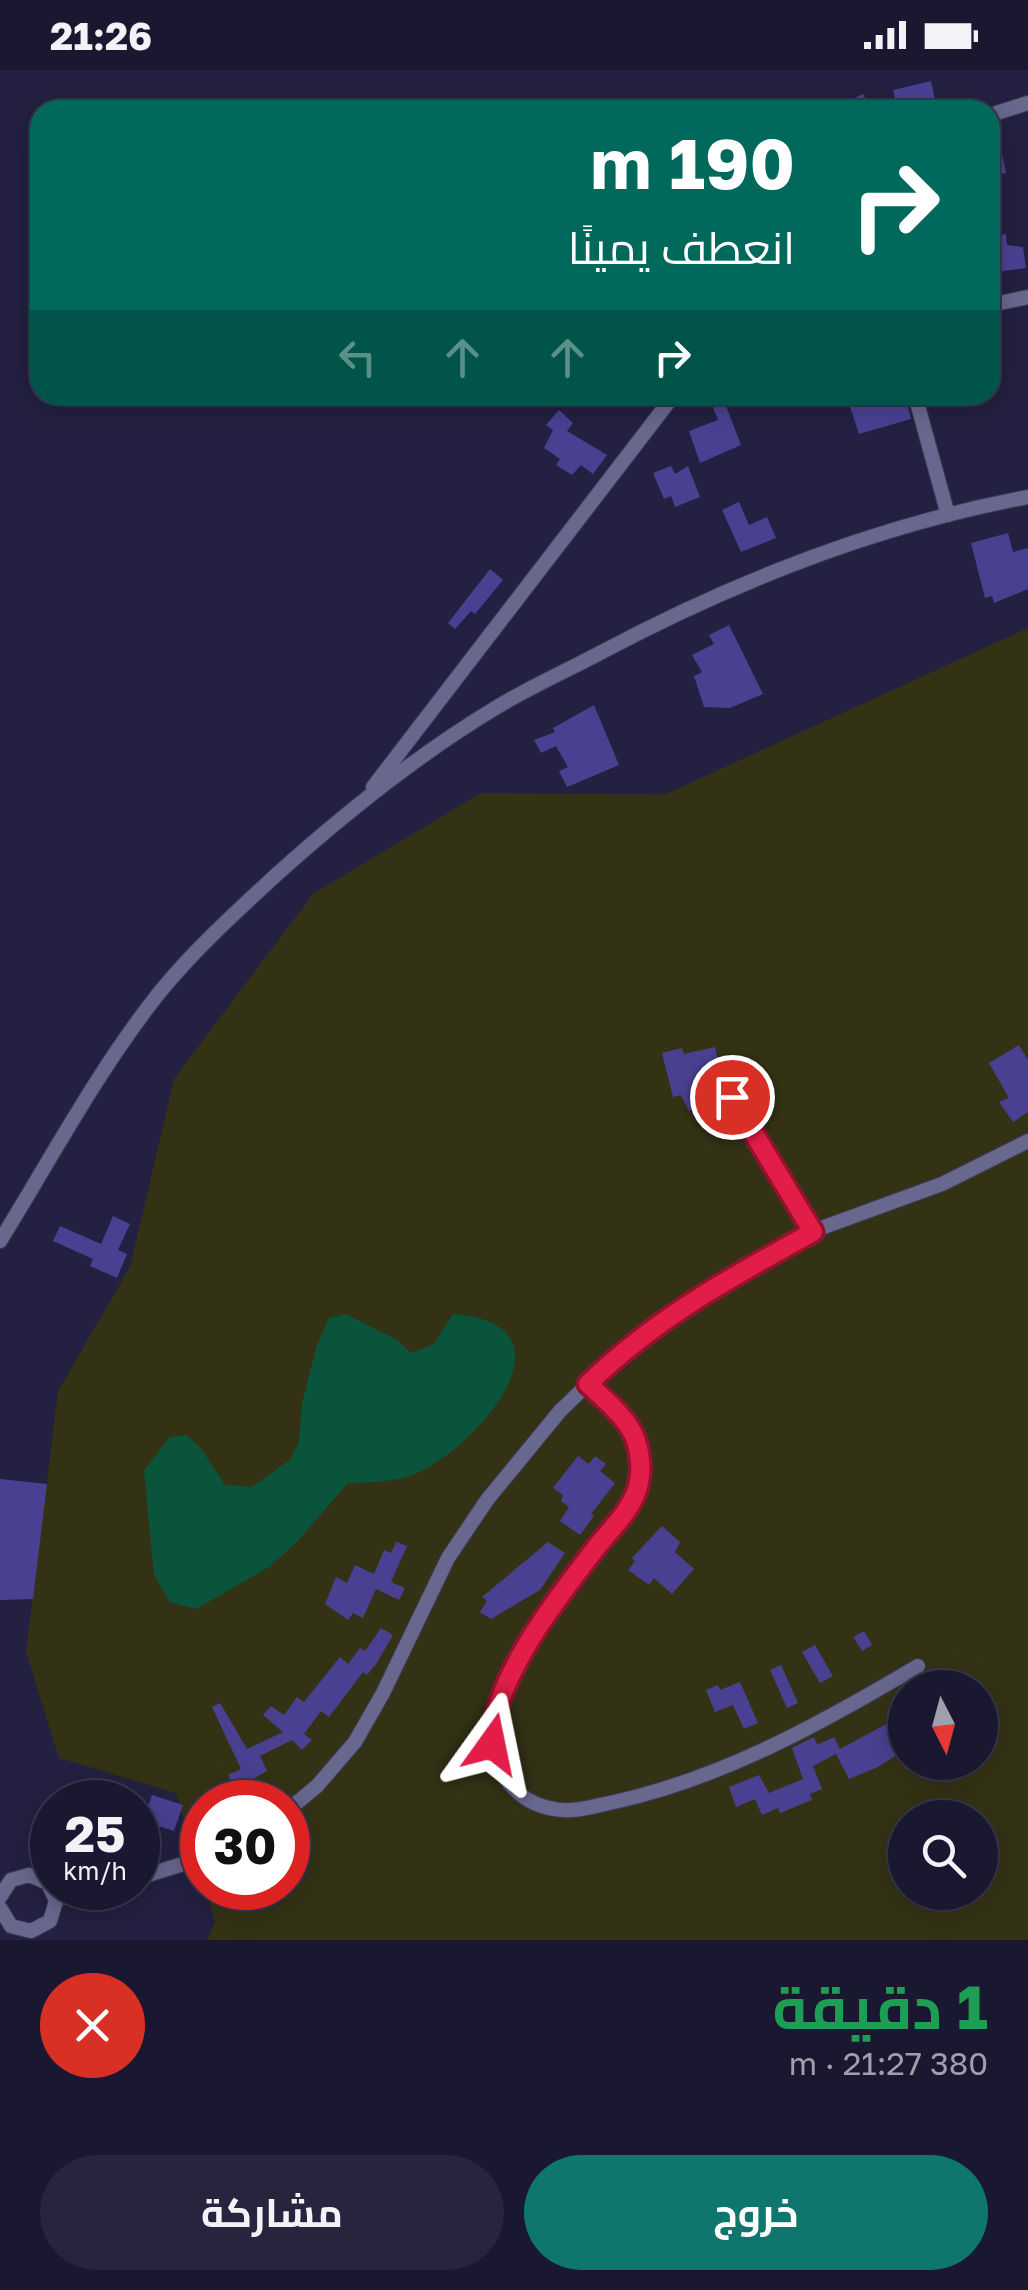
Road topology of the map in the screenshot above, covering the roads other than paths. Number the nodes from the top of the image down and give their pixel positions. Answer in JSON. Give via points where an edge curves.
{"nodes":[{"id":1,"x":1028,"y":103,"type":"edge"},
{"id":2,"x":1000,"y":112,"type":"edge"},
{"id":3,"x":1028,"y":297,"type":"edge"},
{"id":4,"x":1000,"y":303,"type":"edge"},
{"id":5,"x":666,"y":405,"type":"edge"},
{"id":6,"x":918,"y":405,"type":"edge"},
{"id":7,"x":1028,"y":497,"type":"edge"},
{"id":8,"x":948,"y":515,"type":"junction"},
{"id":9,"x":365,"y":798,"type":"junction"},
{"id":10,"x":732,"y":1097,"type":"dead end"},
{"id":11,"x":1028,"y":1142,"type":"edge"},
{"id":12,"x":813,"y":1232,"type":"junction"},
{"id":13,"x":0,"y":1240,"type":"edge"},
{"id":14,"x":588,"y":1384,"type":"junction"},
{"id":15,"x":918,"y":1666,"type":"dead end"},
{"id":16,"x":310,"y":1792,"type":"edge"},
{"id":17,"x":0,"y":1864,"type":"edge"},
{"id":18,"x":30,"y":1876,"type":"edge"},
{"id":19,"x":9,"y":1882,"type":"junction"},
{"id":20,"x":0,"y":1897,"type":"edge"},
{"id":21,"x":0,"y":1908,"type":"edge"},
{"id":22,"x":54,"y":1910,"type":"edge"},
{"id":23,"x":23,"y":1935,"type":"edge"}],
"edges":[{"from":1,"to":2,"type":"street"},
{"from":3,"to":4,"type":"street"},
{"from":5,"to":9,"type":"street"},
{"from":6,"to":8,"type":"street"},
{"from":7,"to":8,"type":"street"},
{"from":8,"to":9,"type":"street","via":[[821,552],[688,606],[500,705]]},
{"from":9,"to":13,"type":"street","via":[[218,929],[160,993],[94,1084]]},
{"from":10,"to":12,"type":"street"},
{"from":11,"to":12,"type":"street","via":[[942,1184]]},
{"from":12,"to":14,"type":"street","via":[[688,1302]]},
{"from":14,"to":15,"type":"street","via":[[631,1429],[639,1482],[624,1516],[534,1634],[496,1712],[493,1752],[520,1795],[556,1810],[577,1810],[675,1786],[789,1739]]},
{"from":14,"to":16,"type":"street","via":[[464,1533],[356,1742]]},
{"from":17,"to":19,"type":"street"},
{"from":18,"to":19,"type":"street"},
{"from":19,"to":20,"type":"street"},
{"from":21,"to":23,"type":"street"},
{"from":22,"to":23,"type":"street","via":[[46,1925]]}]}
